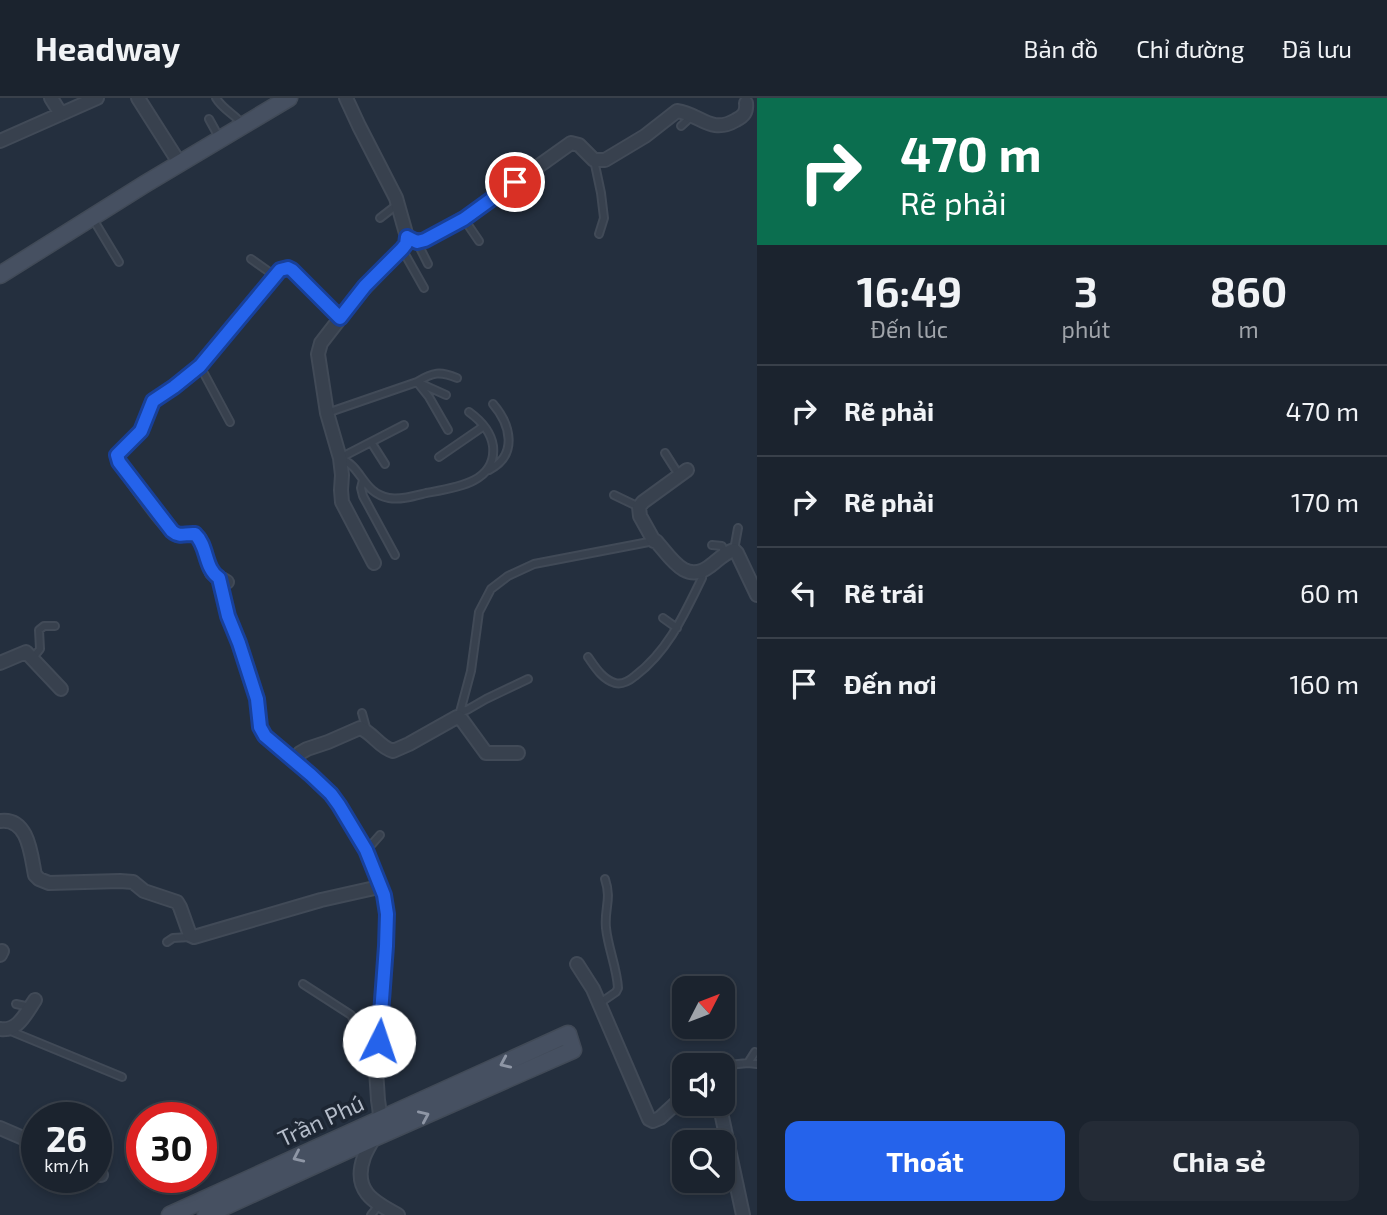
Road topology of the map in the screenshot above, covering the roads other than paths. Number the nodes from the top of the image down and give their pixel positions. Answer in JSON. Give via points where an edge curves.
{"nodes":[{"id":1,"x":51,"y":98,"type":"edge"},
{"id":2,"x":95,"y":98,"type":"edge"},
{"id":3,"x":138,"y":98,"type":"edge"},
{"id":4,"x":216,"y":98,"type":"edge"},
{"id":5,"x":289,"y":98,"type":"edge"},
{"id":6,"x":346,"y":98,"type":"edge"},
{"id":7,"x":746,"y":103,"type":"dead end"},
{"id":8,"x":61,"y":114,"type":"junction"},
{"id":9,"x":692,"y":116,"type":"junction"},
{"id":10,"x":209,"y":119,"type":"dead end"},
{"id":11,"x":243,"y":125,"type":"junction"},
{"id":12,"x":681,"y":126,"type":"dead end"},
{"id":13,"x":220,"y":139,"type":"junction"},
{"id":14,"x":0,"y":141,"type":"edge"},
{"id":15,"x":594,"y":160,"type":"junction"},
{"id":16,"x":180,"y":164,"type":"junction"},
{"id":17,"x":398,"y":204,"type":"junction"},
{"id":18,"x":91,"y":217,"type":"junction"},
{"id":19,"x":380,"y":218,"type":"dead end"},
{"id":20,"x":464,"y":219,"type":"junction"},
{"id":21,"x":599,"y":234,"type":"dead end"},
{"id":22,"x":479,"y":241,"type":"dead end"},
{"id":23,"x":409,"y":243,"type":"junction"},
{"id":24,"x":251,"y":260,"type":"dead end"},
{"id":25,"x":118,"y":262,"type":"dead end"},
{"id":26,"x":428,"y":264,"type":"dead end"},
{"id":27,"x":0,"y":275,"type":"edge"},
{"id":28,"x":275,"y":276,"type":"junction"},
{"id":29,"x":424,"y":289,"type":"dead end"},
{"id":30,"x":340,"y":318,"type":"junction"},
{"id":31,"x":200,"y":366,"type":"junction"},
{"id":32,"x":457,"y":378,"type":"dead end"},
{"id":33,"x":417,"y":382,"type":"junction"},
{"id":34,"x":446,"y":395,"type":"dead end"},
{"id":35,"x":493,"y":404,"type":"dead end"},
{"id":36,"x":469,"y":412,"type":"dead end"},
{"id":37,"x":327,"y":413,"type":"junction"},
{"id":38,"x":230,"y":422,"type":"dead end"},
{"id":39,"x":404,"y":425,"type":"dead end"},
{"id":40,"x":484,"y":426,"type":"junction"},
{"id":41,"x":448,"y":430,"type":"dead end"},
{"id":42,"x":371,"y":442,"type":"junction"},
{"id":43,"x":665,"y":453,"type":"dead end"},
{"id":44,"x":439,"y":457,"type":"dead end"},
{"id":45,"x":340,"y":458,"type":"junction"},
{"id":46,"x":385,"y":464,"type":"dead end"},
{"id":47,"x":488,"y":470,"type":"junction"},
{"id":48,"x":683,"y":472,"type":"joint"},
{"id":49,"x":363,"y":480,"type":"junction"},
{"id":50,"x":614,"y":495,"type":"dead end"},
{"id":51,"x":639,"y":507,"type":"junction"},
{"id":52,"x":738,"y":528,"type":"dead end"},
{"id":53,"x":654,"y":541,"type":"junction"},
{"id":54,"x":712,"y":545,"type":"dead end"},
{"id":55,"x":729,"y":552,"type":"junction"},
{"id":56,"x":395,"y":555,"type":"dead end"},
{"id":57,"x":374,"y":563,"type":"dead end"},
{"id":58,"x":703,"y":571,"type":"junction"},
{"id":59,"x":757,"y":595,"type":"edge"},
{"id":60,"x":663,"y":618,"type":"dead end"},
{"id":61,"x":55,"y":625,"type":"dead end"},
{"id":62,"x":677,"y":628,"type":"junction"},
{"id":63,"x":588,"y":657,"type":"dead end"},
{"id":64,"x":33,"y":658,"type":"junction"},
{"id":65,"x":0,"y":663,"type":"edge"},
{"id":66,"x":528,"y":679,"type":"dead end"},
{"id":67,"x":251,"y":680,"type":"joint"},
{"id":68,"x":61,"y":689,"type":"dead end"},
{"id":69,"x":362,"y":713,"type":"dead end"},
{"id":70,"x":458,"y":714,"type":"junction"},
{"id":71,"x":367,"y":731,"type":"junction"},
{"id":72,"x":518,"y":753,"type":"dead end"},
{"id":73,"x":297,"y":762,"type":"junction"},
{"id":74,"x":0,"y":821,"type":"edge"},
{"id":75,"x":380,"y":835,"type":"dead end"},
{"id":76,"x":366,"y":850,"type":"junction"},
{"id":77,"x":605,"y":879,"type":"dead end"},
{"id":78,"x":379,"y":887,"type":"junction"},
{"id":79,"x":192,"y":936,"type":"junction"},
{"id":80,"x":167,"y":942,"type":"dead end"},
{"id":81,"x":577,"y":964,"type":"dead end"},
{"id":82,"x":303,"y":984,"type":"dead end"},
{"id":83,"x":32,"y":1003,"type":"joint"},
{"id":84,"x":600,"y":1003,"type":"junction"},
{"id":85,"x":16,"y":1004,"type":"dead end"},
{"id":86,"x":3,"y":1029,"type":"edge"},
{"id":87,"x":374,"y":1051,"type":"junction"},
{"id":88,"x":755,"y":1052,"type":"edge"},
{"id":89,"x":748,"y":1063,"type":"junction"},
{"id":90,"x":735,"y":1064,"type":"edge"},
{"id":91,"x":757,"y":1065,"type":"edge"},
{"id":92,"x":122,"y":1077,"type":"dead end"},
{"id":93,"x":672,"y":1107,"type":"edge"},
{"id":94,"x":722,"y":1116,"type":"edge"},
{"id":95,"x":380,"y":1119,"type":"junction"},
{"id":96,"x":0,"y":1128,"type":"edge"},
{"id":97,"x":21,"y":1137,"type":"edge"},
{"id":98,"x":376,"y":1137,"type":"junction"},
{"id":99,"x":375,"y":1210,"type":"edge"},
{"id":100,"x":170,"y":1215,"type":"edge"},
{"id":101,"x":206,"y":1215,"type":"edge"},
{"id":102,"x":398,"y":1215,"type":"edge"},
{"id":103,"x":743,"y":1215,"type":"edge"}],
"edges":[{"from":1,"to":8,"type":"street"},
{"from":2,"to":8,"type":"street"},
{"from":3,"to":16,"type":"street"},
{"from":4,"to":11,"type":"lane"},
{"from":5,"to":11,"type":"main road"},
{"from":6,"to":17,"type":"street"},
{"from":7,"to":9,"type":"street","via":[[741,118],[726,125],[712,125]]},
{"from":8,"to":14,"type":"street"},
{"from":9,"to":12,"type":"lane"},
{"from":9,"to":15,"type":"street","via":[[677,111],[605,160]]},
{"from":10,"to":13,"type":"lane"},
{"from":11,"to":13,"type":"main road"},
{"from":13,"to":16,"type":"main road"},
{"from":15,"to":20,"type":"street","via":[[571,143]]},
{"from":15,"to":21,"type":"lane","via":[[604,218]]},
{"from":16,"to":18,"type":"main road"},
{"from":17,"to":19,"type":"lane"},
{"from":17,"to":23,"type":"street"},
{"from":18,"to":25,"type":"lane"},
{"from":18,"to":27,"type":"main road"},
{"from":20,"to":22,"type":"lane"},
{"from":20,"to":23,"type":"street","via":[[425,240]]},
{"from":23,"to":26,"type":"lane"},
{"from":23,"to":29,"type":"lane"},
{"from":23,"to":30,"type":"street"},
{"from":24,"to":28,"type":"lane"},
{"from":28,"to":30,"type":"street","via":[[284,268],[292,270]]},
{"from":28,"to":31,"type":"street"},
{"from":30,"to":37,"type":"street","via":[[318,354]]},
{"from":31,"to":38,"type":"lane"},
{"from":31,"to":67,"type":"street","via":[[153,401],[141,431],[117,455],[172,531],[200,539],[212,573],[223,580],[228,616]]},
{"from":32,"to":33,"type":"lane","via":[[436,373]]},
{"from":33,"to":34,"type":"lane"},
{"from":33,"to":37,"type":"lane"},
{"from":33,"to":41,"type":"lane"},
{"from":35,"to":47,"type":"lane","via":[[508,429],[509,445],[502,460]]},
{"from":36,"to":40,"type":"lane"},
{"from":37,"to":45,"type":"street"},
{"from":39,"to":42,"type":"lane"},
{"from":40,"to":44,"type":"lane"},
{"from":40,"to":47,"type":"lane","via":[[493,449]]},
{"from":42,"to":45,"type":"lane"},
{"from":42,"to":46,"type":"lane"},
{"from":43,"to":48,"type":"lane"},
{"from":45,"to":49,"type":"lane"},
{"from":45,"to":57,"type":"street","via":[[342,502]]},
{"from":47,"to":49,"type":"lane","via":[[467,483],[401,499],[378,495]]},
{"from":48,"to":51,"type":"street"},
{"from":49,"to":56,"type":"lane","via":[[363,496]]},
{"from":50,"to":51,"type":"lane"},
{"from":51,"to":53,"type":"street"},
{"from":52,"to":55,"type":"lane"},
{"from":53,"to":58,"type":"street","via":[[684,571]]},
{"from":53,"to":70,"type":"lane","via":[[534,564],[491,589],[479,611],[471,671]]},
{"from":54,"to":55,"type":"lane"},
{"from":55,"to":58,"type":"street"},
{"from":55,"to":59,"type":"street","via":[[740,555]]},
{"from":58,"to":62,"type":"lane"},
{"from":60,"to":62,"type":"lane"},
{"from":61,"to":64,"type":"lane","via":[[39,630],[40,649]]},
{"from":62,"to":63,"type":"lane","via":[[647,667],[620,684],[605,678]]},
{"from":64,"to":65,"type":"street","via":[[26,652]]},
{"from":64,"to":68,"type":"street"},
{"from":66,"to":70,"type":"lane"},
{"from":67,"to":73,"type":"lane","via":[[265,736]]},
{"from":69,"to":71,"type":"lane"},
{"from":70,"to":71,"type":"street","via":[[393,751]]},
{"from":70,"to":72,"type":"street","via":[[486,753]]},
{"from":71,"to":73,"type":"street","via":[[356,729],[307,749],[297,756]]},
{"from":73,"to":76,"type":"street","via":[[331,794]]},
{"from":74,"to":79,"type":"street","via":[[10,821],[24,832],[39,879],[49,883],[133,882],[144,891],[177,902]]},
{"from":75,"to":76,"type":"lane"},
{"from":76,"to":78,"type":"street"},
{"from":77,"to":84,"type":"lane","via":[[609,890],[605,924],[618,988]]},
{"from":78,"to":79,"type":"street"},
{"from":78,"to":87,"type":"street","via":[[387,914],[379,1041]]},
{"from":79,"to":80,"type":"lane"},
{"from":81,"to":84,"type":"street"},
{"from":82,"to":87,"type":"lane","via":[[351,1015]]},
{"from":83,"to":85,"type":"lane"},
{"from":83,"to":86,"type":"street","via":[[20,1022]]},
{"from":84,"to":93,"type":"street","via":[[649,1118],[660,1118]]},
{"from":86,"to":92,"type":"lane"},
{"from":87,"to":95,"type":"street"},
{"from":88,"to":89,"type":"lane"},
{"from":89,"to":90,"type":"lane"},
{"from":89,"to":91,"type":"lane"},
{"from":94,"to":103,"type":"street"},
{"from":95,"to":98,"type":"street"},
{"from":98,"to":95,"type":"main road","name":"Trần Phú","one_way":true,"via":[[570,1042]]},
{"from":95,"to":100,"type":"main road","name":"Trần Phú","one_way":true},
{"from":96,"to":97,"type":"street"},
{"from":98,"to":99,"type":"street","via":[[364,1157],[361,1178]]},
{"from":98,"to":101,"type":"main road","name":"Trần Phú"},
{"from":99,"to":102,"type":"street"}]}
